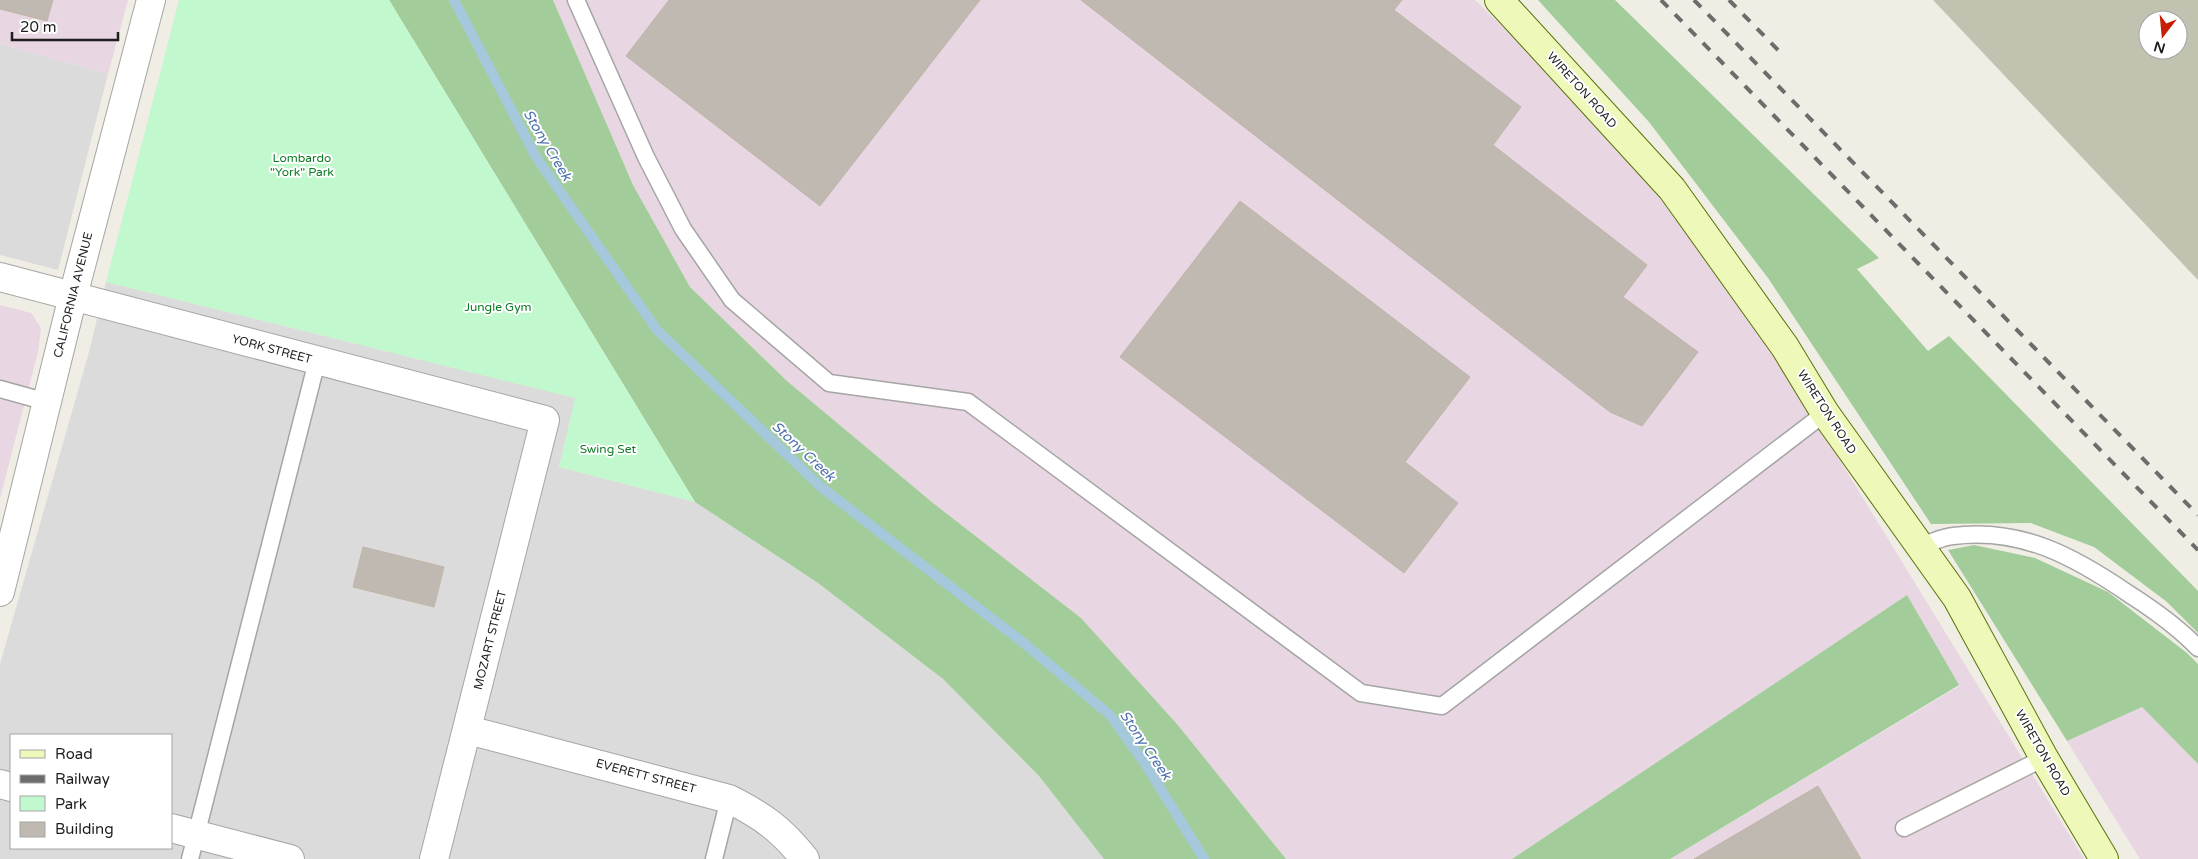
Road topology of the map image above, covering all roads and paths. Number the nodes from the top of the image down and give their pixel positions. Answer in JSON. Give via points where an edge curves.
{"nodes":[{"id":1,"x":151,"y":0,"type":"edge"},
{"id":2,"x":576,"y":0,"type":"edge"},
{"id":3,"x":1500,"y":0,"type":"edge"},
{"id":4,"x":0,"y":277,"type":"edge"},
{"id":5,"x":73,"y":296,"type":"junction"},
{"id":6,"x":317,"y":360,"type":"junction"},
{"id":7,"x":0,"y":389,"type":"edge"},
{"id":8,"x":46,"y":402,"type":"junction"},
{"id":9,"x":1825,"y":413,"type":"junction"},
{"id":10,"x":545,"y":420,"type":"joint"},
{"id":11,"x":1920,"y":546,"type":"junction"},
{"id":12,"x":0,"y":592,"type":"edge"},
{"id":13,"x":2198,"y":648,"type":"edge"},
{"id":14,"x":468,"y":730,"type":"junction"},
{"id":15,"x":2044,"y":758,"type":"junction"},
{"id":16,"x":730,"y":799,"type":"junction"},
{"id":17,"x":1904,"y":828,"type":"dead end"},
{"id":18,"x":186,"y":841,"type":"edge"},
{"id":19,"x":290,"y":859,"type":"edge"},
{"id":20,"x":434,"y":859,"type":"edge"},
{"id":21,"x":714,"y":859,"type":"edge"},
{"id":22,"x":805,"y":859,"type":"edge"},
{"id":23,"x":2104,"y":859,"type":"edge"}],
"edges":[{"from":1,"to":5,"type":"street","name":"CALIFORNIA AVENUE"},
{"from":2,"to":9,"type":"lane","via":[[646,157],[683,229],[732,300],[829,383],[968,402],[1361,693],[1442,706]]},
{"from":3,"to":9,"type":"street","name":"WIRETON ROAD","via":[[1672,189],[1785,348]]},
{"from":4,"to":5,"type":"street","name":"YORK STREET"},
{"from":5,"to":6,"type":"street","name":"YORK STREET"},
{"from":5,"to":8,"type":"street","name":"CALIFORNIA AVENUE"},
{"from":6,"to":10,"type":"street","name":"YORK STREET"},
{"from":6,"to":18,"type":"lane"},
{"from":7,"to":8,"type":"lane"},
{"from":8,"to":12,"type":"street","name":"CALIFORNIA AVENUE"},
{"from":9,"to":11,"type":"street","name":"WIRETON ROAD"},
{"from":10,"to":14,"type":"street","name":"MOZART STREET"},
{"from":11,"to":13,"type":"lane","via":[[1951,536],[1981,534],[2018,538],[2060,551],[2113,582],[2178,627]]},
{"from":11,"to":15,"type":"street","name":"WIRETON ROAD","via":[[1957,598]]},
{"from":14,"to":16,"type":"street","name":"EVERETT STREET"},
{"from":14,"to":20,"type":"street","name":"MOZART STREET"},
{"from":15,"to":17,"type":"lane"},
{"from":15,"to":23,"type":"street","name":"WIRETON ROAD"},
{"from":16,"to":21,"type":"lane"},
{"from":16,"to":22,"type":"street","name":"EVERETT STREET","via":[[762,815]]},
{"from":18,"to":19,"type":"street"}]}
